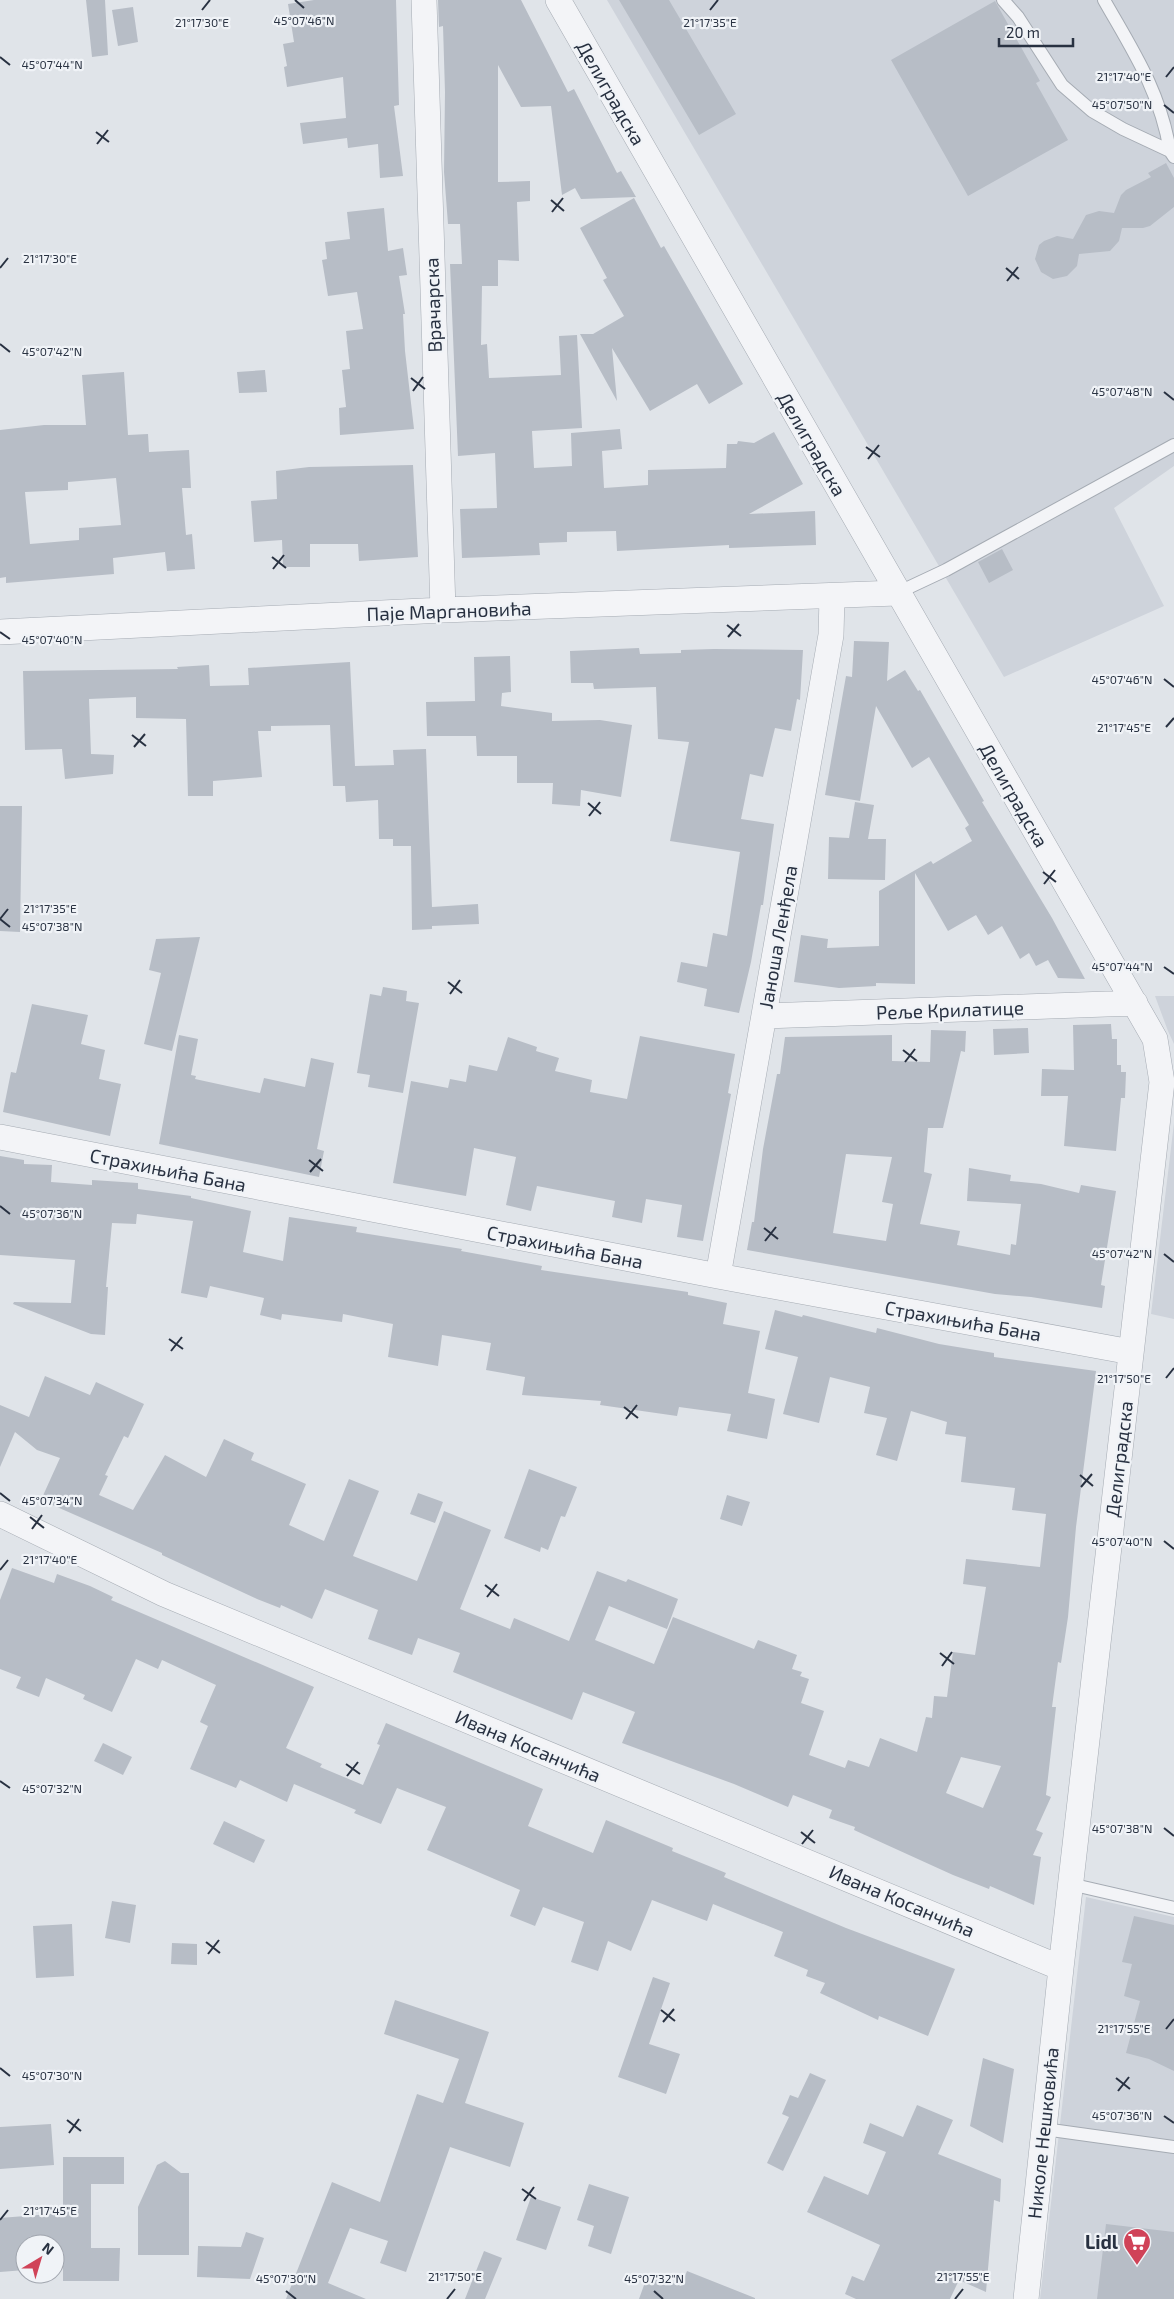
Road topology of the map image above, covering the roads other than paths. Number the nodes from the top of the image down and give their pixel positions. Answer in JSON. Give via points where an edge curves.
{"nodes":[{"id":1,"x":424,"y":0,"type":"edge"},
{"id":2,"x":558,"y":0,"type":"edge"},
{"id":3,"x":1003,"y":0,"type":"edge"},
{"id":4,"x":1104,"y":0,"type":"edge"},
{"id":5,"x":1172,"y":154,"type":"edge"},
{"id":6,"x":1174,"y":445,"type":"edge"},
{"id":7,"x":897,"y":593,"type":"junction"},
{"id":8,"x":832,"y":597,"type":"junction"},
{"id":9,"x":443,"y":610,"type":"junction"},
{"id":10,"x":0,"y":632,"type":"edge"},
{"id":11,"x":1135,"y":1003,"type":"junction"},
{"id":12,"x":764,"y":1016,"type":"junction"},
{"id":13,"x":0,"y":1137,"type":"edge"},
{"id":14,"x":718,"y":1276,"type":"junction"},
{"id":15,"x":1131,"y":1352,"type":"junction"},
{"id":16,"x":0,"y":1514,"type":"edge"},
{"id":17,"x":1070,"y":1884,"type":"junction"},
{"id":18,"x":1174,"y":1908,"type":"edge"},
{"id":19,"x":1061,"y":1968,"type":"junction"},
{"id":20,"x":1044,"y":2129,"type":"junction"},
{"id":21,"x":1174,"y":2147,"type":"edge"},
{"id":22,"x":1026,"y":2299,"type":"edge"}],
"edges":[{"from":1,"to":9,"type":"street","name":"Врачарска"},
{"from":2,"to":7,"type":"street","name":"Делиградска"},
{"from":3,"to":5,"type":"lane","via":[[1018,17],[1062,85],[1092,111]]},
{"from":4,"to":5,"type":"lane","via":[[1147,75],[1165,121]]},
{"from":6,"to":7,"type":"lane","via":[[946,570]]},
{"from":7,"to":8,"type":"street","name":"Паје Маргановића"},
{"from":7,"to":11,"type":"street","name":"Делиградска"},
{"from":8,"to":9,"type":"street","name":"Паје Маргановића"},
{"from":8,"to":12,"type":"street","name":"Јаноша Ленђела","via":[[831,635]]},
{"from":9,"to":10,"type":"street","name":"Паје Маргановића"},
{"from":11,"to":12,"type":"street","name":"Реље Крилатице"},
{"from":11,"to":15,"type":"street","name":"Делиградска","via":[[1155,1039],[1162,1082]]},
{"from":12,"to":14,"type":"street","name":"Јаноша Ленђела"},
{"from":13,"to":14,"type":"street","name":"Страхињића Бана"},
{"from":14,"to":15,"type":"street","name":"Страхињића Бана"},
{"from":15,"to":17,"type":"street","name":"Делиградска"},
{"from":16,"to":19,"type":"street","name":"Ивана Косанчића","via":[[164,1594]]},
{"from":17,"to":18,"type":"lane"},
{"from":17,"to":19,"type":"street","name":"Делиградска"},
{"from":19,"to":20,"type":"street","name":"Николе Нешковића"},
{"from":20,"to":21,"type":"lane"},
{"from":20,"to":22,"type":"street","name":"Николе Нешковића"}]}
